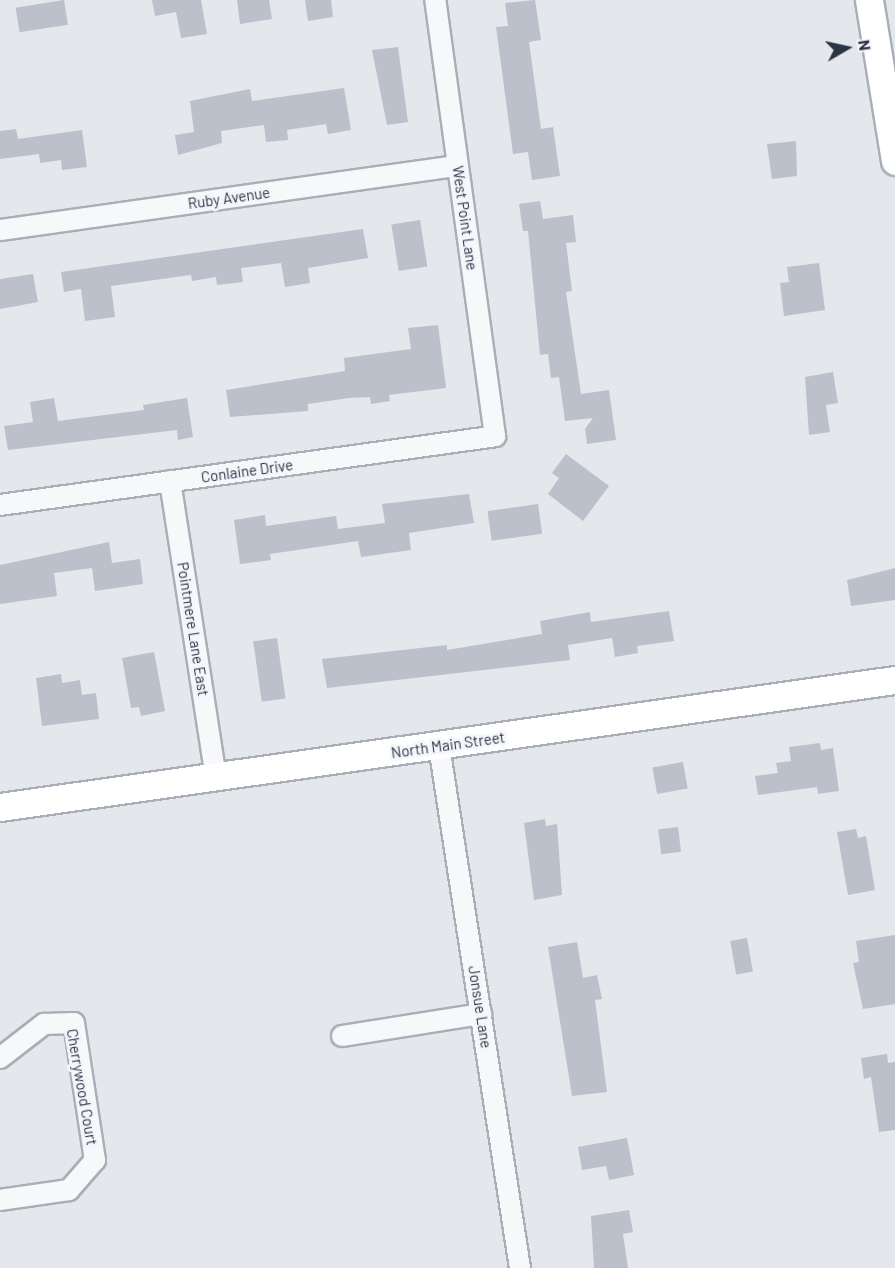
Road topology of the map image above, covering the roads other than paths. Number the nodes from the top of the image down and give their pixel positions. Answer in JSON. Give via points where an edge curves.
{"nodes":[{"id":1,"x":435,"y":0,"type":"edge"},
{"id":2,"x":869,"y":0,"type":"edge"},
{"id":3,"x":891,"y":108,"type":"edge"},
{"id":4,"x":895,"y":161,"type":"edge"},
{"id":5,"x":458,"y":166,"type":"junction"},
{"id":6,"x":0,"y":230,"type":"edge"},
{"id":7,"x":495,"y":436,"type":"joint"},
{"id":8,"x":170,"y":481,"type":"junction"},
{"id":9,"x":0,"y":505,"type":"edge"},
{"id":10,"x":895,"y":680,"type":"edge"},
{"id":11,"x":439,"y":747,"type":"junction"},
{"id":12,"x":216,"y":777,"type":"junction"},
{"id":13,"x":0,"y":807,"type":"edge"},
{"id":14,"x":481,"y":1014,"type":"junction"},
{"id":15,"x":342,"y":1036,"type":"dead end"},
{"id":16,"x":0,"y":1058,"type":"edge"},
{"id":17,"x":0,"y":1200,"type":"edge"},
{"id":18,"x":520,"y":1268,"type":"edge"}],
"edges":[{"from":1,"to":5,"type":"street","name":"West Point Lane"},
{"from":2,"to":3,"type":"main road"},
{"from":3,"to":4,"type":"main road"},
{"from":5,"to":6,"type":"street","name":"Ruby Avenue"},
{"from":5,"to":7,"type":"street","name":"West Point Lane"},
{"from":7,"to":8,"type":"street","name":"Conlaine Drive"},
{"from":8,"to":9,"type":"street","name":"Conlaine Drive"},
{"from":8,"to":12,"type":"street","name":"Pointmere Lane East"},
{"from":10,"to":11,"type":"main road","name":"North Main Street"},
{"from":11,"to":12,"type":"main road","name":"North Main Street"},
{"from":11,"to":14,"type":"street","name":"Jonsue Lane"},
{"from":12,"to":13,"type":"main road","name":"North Main Street"},
{"from":14,"to":15,"type":"street"},
{"from":14,"to":18,"type":"street","name":"Jonsue Lane"},
{"from":16,"to":17,"type":"street","name":"Cherrywood Court","via":[[44,1024],[74,1023],[95,1160],[69,1190]]}]}
